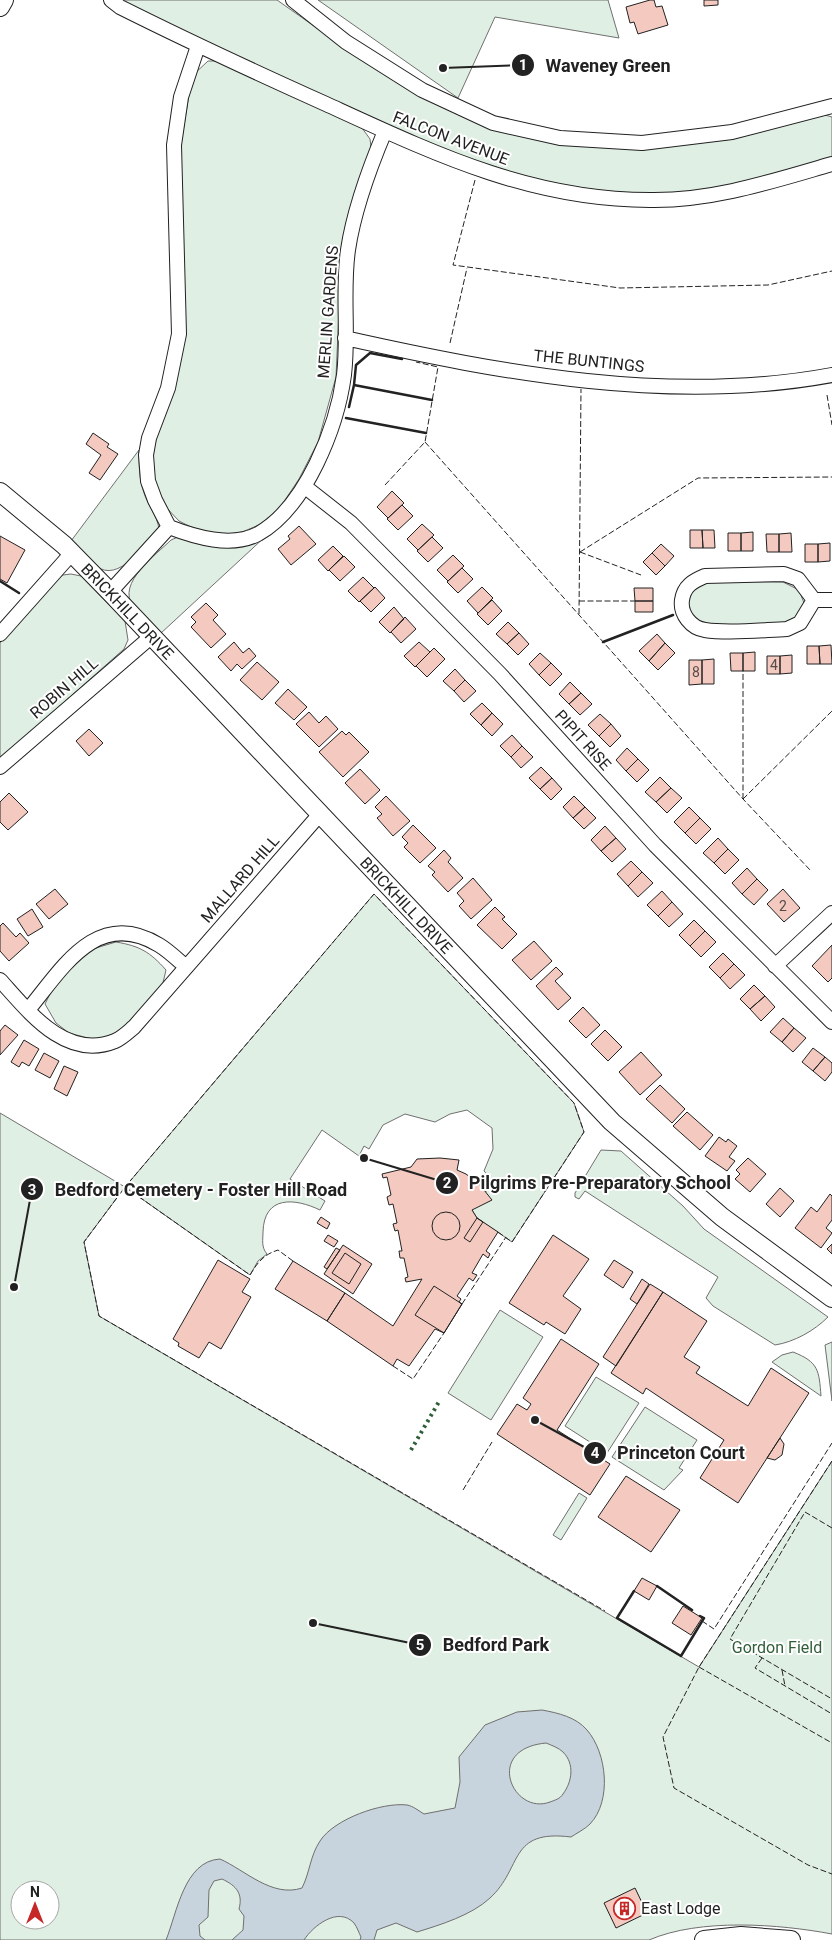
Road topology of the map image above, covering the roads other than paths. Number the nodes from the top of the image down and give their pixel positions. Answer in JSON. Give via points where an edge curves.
{"nodes":[{"id":1,"x":4,"y":0,"type":"edge"},
{"id":2,"x":111,"y":0,"type":"edge"},
{"id":3,"x":293,"y":0,"type":"edge"},
{"id":4,"x":0,"y":7,"type":"edge"},
{"id":5,"x":198,"y":46,"type":"junction"},
{"id":6,"x":832,"y":106,"type":"edge"},
{"id":7,"x":385,"y":131,"type":"junction"},
{"id":8,"x":832,"y":164,"type":"edge"},
{"id":9,"x":345,"y":338,"type":"junction"},
{"id":10,"x":832,"y":375,"type":"edge"},
{"id":11,"x":304,"y":486,"type":"junction"},
{"id":12,"x":0,"y":492,"type":"edge"},
{"id":13,"x":169,"y":527,"type":"junction"},
{"id":14,"x":72,"y":552,"type":"junction"},
{"id":15,"x":110,"y":592,"type":"junction"},
{"id":16,"x":814,"y":600,"type":"junction"},
{"id":17,"x":832,"y":600,"type":"edge"},
{"id":18,"x":0,"y":634,"type":"edge"},
{"id":19,"x":152,"y":636,"type":"junction"},
{"id":20,"x":0,"y":767,"type":"edge"},
{"id":21,"x":320,"y":814,"type":"junction"},
{"id":22,"x":832,"y":913,"type":"edge"},
{"id":23,"x":775,"y":966,"type":"junction"},
{"id":24,"x":186,"y":967,"type":"junction"},
{"id":25,"x":0,"y":980,"type":"edge"},
{"id":26,"x":28,"y":1010,"type":"junction"},
{"id":27,"x":832,"y":1022,"type":"edge"},
{"id":28,"x":832,"y":1298,"type":"edge"},
{"id":29,"x":704,"y":1940,"type":"edge"},
{"id":30,"x":791,"y":1940,"type":"edge"}],
"edges":[{"from":1,"to":4,"type":"street"},
{"from":2,"to":5,"type":"street","name":"FALCON AVENUE"},
{"from":3,"to":6,"type":"street","name":"FALCON AVENUE","via":[[346,42],[422,90],[493,123],[560,138],[642,142],[732,132]]},
{"from":5,"to":7,"type":"street","name":"FALCON AVENUE"},
{"from":5,"to":13,"type":"street","via":[[181,97],[174,145],[179,334],[168,388],[146,454],[148,481]]},
{"from":7,"to":8,"type":"street","name":"FALCON AVENUE","via":[[483,172],[556,191],[620,199],[688,198],[748,189]]},
{"from":7,"to":9,"type":"street","name":"MERLIN GARDENS","via":[[366,178],[348,250]]},
{"from":9,"to":10,"type":"street","name":"THE BUNTINGS","via":[[479,365],[659,386],[752,386]]},
{"from":9,"to":11,"type":"street","name":"MERLIN GARDENS","via":[[344,375],[336,412]]},
{"from":11,"to":13,"type":"street","name":"MERLIN GARDENS","via":[[282,515],[257,534],[230,540],[196,537]]},
{"from":11,"to":23,"type":"street","name":"PIPIT RISE","via":[[351,523],[500,674],[655,846]]},
{"from":12,"to":14,"type":"street","name":"BRICKHILL DRIVE"},
{"from":13,"to":15,"type":"street"},
{"from":14,"to":15,"type":"street","name":"BRICKHILL DRIVE"},
{"from":14,"to":18,"type":"street"},
{"from":15,"to":19,"type":"street","name":"BRICKHILL DRIVE"},
{"from":16,"to":16,"type":"street","via":[[800,623],[788,629],[722,630],[704,630],[690,624],[681,601],[684,589],[705,576],[784,574],[798,579]]},
{"from":16,"to":17,"type":"street"},
{"from":19,"to":20,"type":"street","name":"ROBIN HILL"},
{"from":19,"to":21,"type":"street","name":"BRICKHILL DRIVE"},
{"from":21,"to":24,"type":"street","name":"MALLARD HILL"},
{"from":21,"to":28,"type":"street","name":"BRICKHILL DRIVE","via":[[612,1122],[722,1217]]},
{"from":22,"to":23,"type":"street"},
{"from":23,"to":27,"type":"street","name":"PIPIT RISE"},
{"from":24,"to":26,"type":"street","via":[[159,945],[132,934],[109,934],[88,942]]},
{"from":24,"to":26,"type":"street","name":"MALLARD HILL","via":[[134,1027],[115,1041],[93,1045],[74,1043],[54,1034]]},
{"from":25,"to":26,"type":"street","name":"MALLARD HILL"},
{"from":29,"to":30,"type":"street","via":[[740,1936]]}]}
